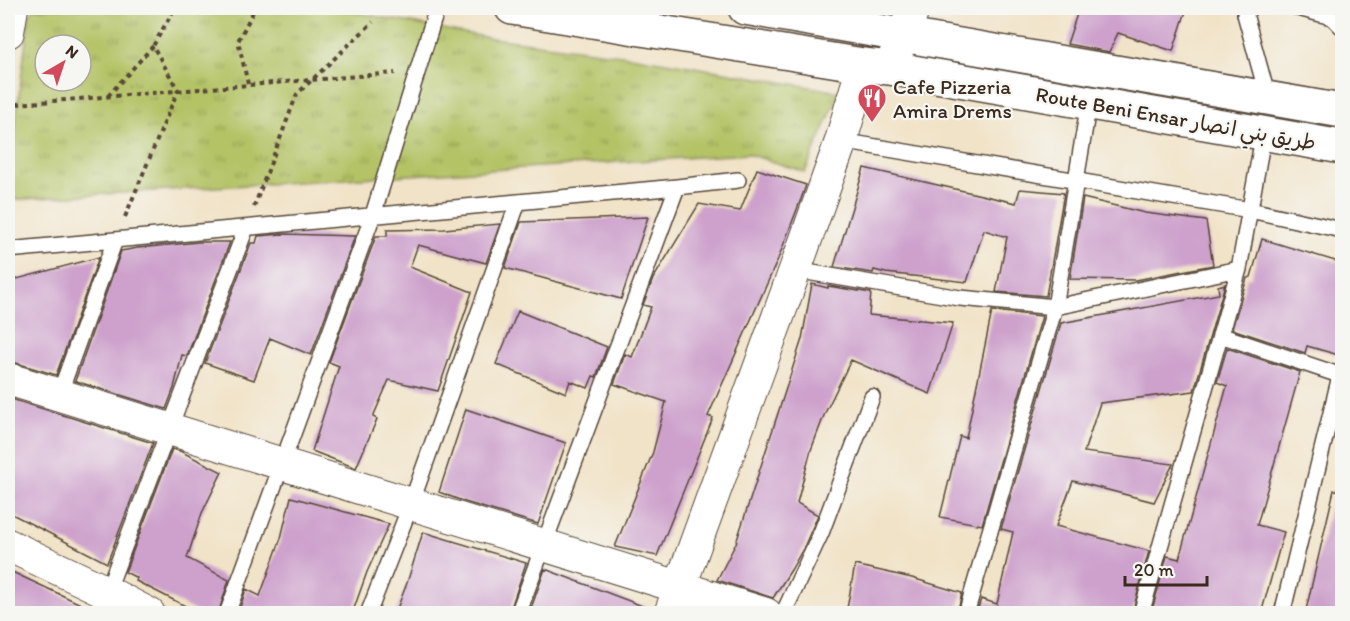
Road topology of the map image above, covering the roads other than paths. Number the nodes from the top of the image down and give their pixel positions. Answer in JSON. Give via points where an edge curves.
{"nodes":[{"id":1,"x":12,"y":8,"type":"edge"},
{"id":2,"x":437,"y":8,"type":"edge"},
{"id":3,"x":512,"y":8,"type":"edge"},
{"id":4,"x":745,"y":8,"type":"edge"},
{"id":5,"x":1250,"y":8,"type":"edge"},
{"id":6,"x":1298,"y":8,"type":"edge"},
{"id":7,"x":908,"y":21,"type":"edge"},
{"id":8,"x":1342,"y":27,"type":"edge"},
{"id":9,"x":8,"y":32,"type":"edge"},
{"id":10,"x":876,"y":67,"type":"junction"},
{"id":11,"x":1268,"y":99,"type":"junction"},
{"id":12,"x":1089,"y":102,"type":"junction"},
{"id":13,"x":1342,"y":112,"type":"edge"},
{"id":14,"x":1264,"y":132,"type":"junction"},
{"id":15,"x":841,"y":141,"type":"junction"},
{"id":16,"x":1339,"y":146,"type":"edge"},
{"id":17,"x":738,"y":180,"type":"dead end"},
{"id":18,"x":1076,"y":181,"type":"junction"},
{"id":19,"x":677,"y":187,"type":"junction"},
{"id":20,"x":518,"y":202,"type":"junction"},
{"id":21,"x":1250,"y":210,"type":"junction"},
{"id":22,"x":373,"y":215,"type":"junction"},
{"id":23,"x":246,"y":228,"type":"junction"},
{"id":24,"x":1342,"y":230,"type":"edge"},
{"id":25,"x":115,"y":240,"type":"junction"},
{"id":26,"x":8,"y":250,"type":"edge"},
{"id":27,"x":1239,"y":269,"type":"junction"},
{"id":28,"x":795,"y":270,"type":"junction"},
{"id":29,"x":1055,"y":307,"type":"junction"},
{"id":30,"x":1220,"y":335,"type":"junction"},
{"id":31,"x":1341,"y":376,"type":"edge"},
{"id":32,"x":8,"y":379,"type":"edge"},
{"id":33,"x":59,"y":395,"type":"junction"},
{"id":34,"x":872,"y":397,"type":"dead end"},
{"id":35,"x":169,"y":429,"type":"junction"},
{"id":36,"x":282,"y":464,"type":"junction"},
{"id":37,"x":411,"y":504,"type":"junction"},
{"id":38,"x":8,"y":545,"type":"edge"},
{"id":39,"x":544,"y":545,"type":"junction"},
{"id":40,"x":107,"y":592,"type":"junction"},
{"id":41,"x":675,"y":600,"type":"edge"},
{"id":42,"x":149,"y":614,"type":"edge"},
{"id":43,"x":228,"y":614,"type":"edge"},
{"id":44,"x":368,"y":614,"type":"edge"},
{"id":45,"x":518,"y":614,"type":"edge"},
{"id":46,"x":766,"y":614,"type":"edge"},
{"id":47,"x":783,"y":614,"type":"edge"},
{"id":48,"x":966,"y":614,"type":"edge"},
{"id":49,"x":1141,"y":614,"type":"edge"},
{"id":50,"x":1282,"y":614,"type":"edge"}],
"edges":[{"from":1,"to":9,"type":"street"},
{"from":2,"to":22,"type":"lane"},
{"from":3,"to":10,"type":"highway","name":"Route Beni Ensar طريق بني انصار"},
{"from":4,"to":7,"type":"highway","name":"Route Beni Ensar طريق بني انصار"},
{"from":5,"to":11,"type":"lane","via":[[1245,14]]},
{"from":6,"to":8,"type":"lane","via":[[1332,17]]},
{"from":7,"to":10,"type":"street"},
{"from":7,"to":11,"type":"highway","name":"Route Beni Ensar طريق بني انصار"},
{"from":10,"to":12,"type":"highway","name":"Route Beni Ensar طريق بني انصار"},
{"from":10,"to":15,"type":"street"},
{"from":11,"to":13,"type":"highway","name":"Route Beni Ensar طريق بني انصار"},
{"from":11,"to":14,"type":"highway"},
{"from":12,"to":14,"type":"highway","name":"Route Beni Ensar طريق بني انصار"},
{"from":12,"to":18,"type":"lane"},
{"from":13,"to":16,"type":"highway"},
{"from":14,"to":16,"type":"highway","name":"Route Beni Ensar طريق بني انصار"},
{"from":14,"to":21,"type":"lane"},
{"from":15,"to":18,"type":"lane"},
{"from":15,"to":28,"type":"street"},
{"from":17,"to":19,"type":"lane"},
{"from":18,"to":21,"type":"lane"},
{"from":18,"to":29,"type":"lane"},
{"from":19,"to":20,"type":"lane"},
{"from":19,"to":39,"type":"lane"},
{"from":20,"to":22,"type":"lane"},
{"from":20,"to":37,"type":"lane"},
{"from":21,"to":24,"type":"lane"},
{"from":21,"to":27,"type":"lane"},
{"from":22,"to":23,"type":"lane"},
{"from":22,"to":36,"type":"lane"},
{"from":23,"to":25,"type":"lane"},
{"from":23,"to":35,"type":"lane"},
{"from":25,"to":26,"type":"lane"},
{"from":25,"to":33,"type":"lane"},
{"from":27,"to":29,"type":"lane"},
{"from":27,"to":30,"type":"lane"},
{"from":28,"to":29,"type":"lane","via":[[960,298]]},
{"from":28,"to":41,"type":"street"},
{"from":29,"to":48,"type":"lane"},
{"from":30,"to":31,"type":"lane"},
{"from":30,"to":49,"type":"lane"},
{"from":31,"to":50,"type":"lane"},
{"from":32,"to":33,"type":"street"},
{"from":33,"to":35,"type":"street"},
{"from":34,"to":47,"type":"lane","via":[[821,533]]},
{"from":35,"to":36,"type":"street"},
{"from":35,"to":40,"type":"lane"},
{"from":36,"to":37,"type":"street"},
{"from":36,"to":43,"type":"lane"},
{"from":37,"to":39,"type":"street"},
{"from":37,"to":44,"type":"lane"},
{"from":38,"to":40,"type":"street"},
{"from":39,"to":41,"type":"street"},
{"from":39,"to":45,"type":"lane"},
{"from":40,"to":42,"type":"street"},
{"from":41,"to":46,"type":"street"}]}
